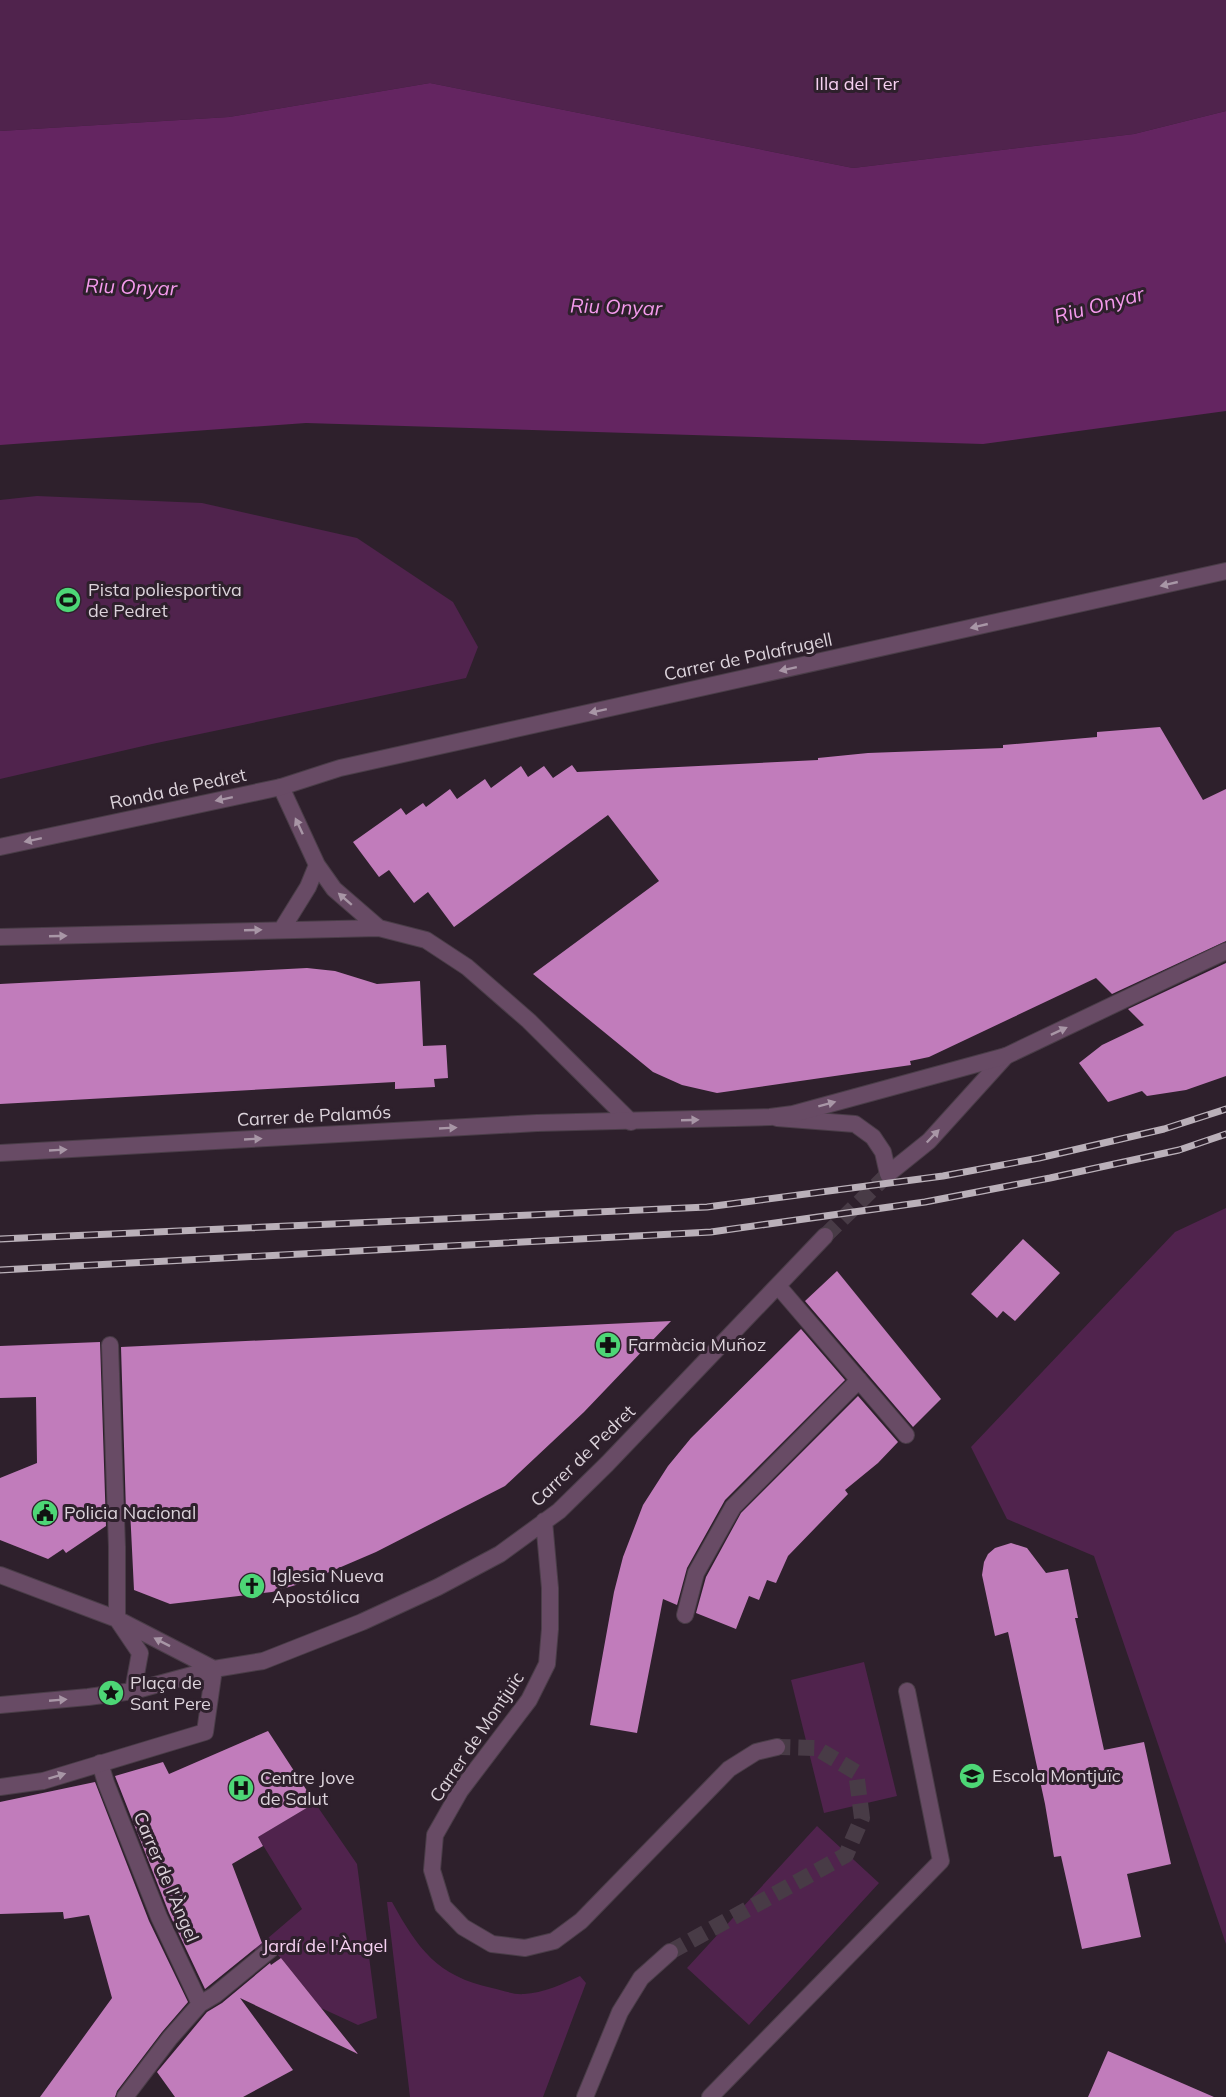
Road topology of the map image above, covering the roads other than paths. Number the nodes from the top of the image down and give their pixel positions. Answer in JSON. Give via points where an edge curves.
{"nodes":[{"id":1,"x":1226,"y":571,"type":"edge"},
{"id":2,"x":281,"y":787,"type":"junction"},
{"id":3,"x":0,"y":847,"type":"edge"},
{"id":4,"x":316,"y":865,"type":"junction"},
{"id":5,"x":379,"y":928,"type":"junction"},
{"id":6,"x":282,"y":929,"type":"junction"},
{"id":7,"x":0,"y":937,"type":"edge"},
{"id":8,"x":1226,"y":951,"type":"edge"},
{"id":9,"x":1006,"y":1056,"type":"junction"},
{"id":10,"x":770,"y":1117,"type":"junction"},
{"id":11,"x":631,"y":1122,"type":"junction"},
{"id":12,"x":0,"y":1153,"type":"edge"},
{"id":13,"x":825,"y":1236,"type":"tunnel mouth"},
{"id":14,"x":778,"y":1286,"type":"junction"},
{"id":15,"x":110,"y":1345,"type":"dead end"},
{"id":16,"x":859,"y":1380,"type":"junction"},
{"id":17,"x":906,"y":1435,"type":"dead end"},
{"id":18,"x":544,"y":1521,"type":"junction"},
{"id":19,"x":0,"y":1575,"type":"edge"},
{"id":20,"x":685,"y":1615,"type":"dead end"},
{"id":21,"x":117,"y":1619,"type":"junction"},
{"id":22,"x":214,"y":1669,"type":"junction"},
{"id":23,"x":133,"y":1690,"type":"junction"},
{"id":24,"x":907,"y":1691,"type":"dead end"},
{"id":25,"x":0,"y":1705,"type":"edge"},
{"id":26,"x":777,"y":1746,"type":"tunnel mouth"},
{"id":27,"x":100,"y":1763,"type":"junction"},
{"id":28,"x":0,"y":1786,"type":"edge"},
{"id":29,"x":271,"y":1949,"type":"dead end"},
{"id":30,"x":670,"y":1952,"type":"tunnel mouth"},
{"id":31,"x":200,"y":2004,"type":"junction"},
{"id":32,"x":125,"y":2097,"type":"edge"},
{"id":33,"x":585,"y":2097,"type":"edge"},
{"id":34,"x":710,"y":2097,"type":"edge"}],
"edges":[{"from":1,"to":2,"type":"street","name":"Carrer de Palafrugell","one_way":true,"via":[[340,768]]},
{"from":2,"to":3,"type":"street","name":"Ronda de Pedret","one_way":true},
{"from":4,"to":2,"type":"street","one_way":true},
{"from":5,"to":4,"type":"street","one_way":true,"via":[[334,889]]},
{"from":4,"to":6,"type":"street","via":[[308,887]]},
{"from":5,"to":6,"type":"street"},
{"from":5,"to":11,"type":"street","via":[[426,940],[467,967],[529,1021]]},
{"from":7,"to":6,"type":"street","one_way":true},
{"from":9,"to":8,"type":"street","one_way":true},
{"from":10,"to":9,"type":"street","one_way":true},
{"from":10,"to":9,"type":"street","one_way":true,"via":[[855,1124],[873,1137],[883,1152],[888,1174],[929,1141]]},
{"from":11,"to":10,"type":"street","name":"Carrer de Palamós","one_way":true},
{"from":12,"to":11,"type":"street","name":"Carrer de Palamós","one_way":true,"via":[[537,1123]]},
{"from":13,"to":14,"type":"street","name":"Carrer de Pedret"},
{"from":14,"to":16,"type":"street"},
{"from":14,"to":18,"type":"street","name":"Carrer de Pedret","via":[[607,1464]]},
{"from":15,"to":21,"type":"street"},
{"from":16,"to":17,"type":"street"},
{"from":16,"to":20,"type":"street","via":[[733,1507],[696,1574]]},
{"from":18,"to":22,"type":"street","name":"Carrer de Pedret","via":[[500,1554],[362,1622],[263,1661]]},
{"from":18,"to":26,"type":"street","name":"Carrer de Montjuïc","via":[[550,1588],[547,1664],[529,1700],[460,1791],[435,1835],[432,1870],[443,1906],[463,1927],[492,1944],[525,1948],[554,1941],[581,1921],[729,1769],[756,1752]]},
{"from":19,"to":21,"type":"street"},
{"from":22,"to":21,"type":"street","one_way":true},
{"from":21,"to":23,"type":"street","via":[[140,1653]]},
{"from":22,"to":23,"type":"street"},
{"from":22,"to":27,"type":"street","via":[[205,1732]]},
{"from":25,"to":23,"type":"street","one_way":true},
{"from":24,"to":34,"type":"street","via":[[941,1861]]},
{"from":28,"to":27,"type":"street","one_way":true,"via":[[43,1781]]},
{"from":27,"to":31,"type":"street","name":"Carrer de l'Àngel","via":[[159,1917]]},
{"from":29,"to":31,"type":"street"},
{"from":30,"to":33,"type":"street","via":[[641,1978],[620,2012]]},
{"from":31,"to":32,"type":"street"}]}
